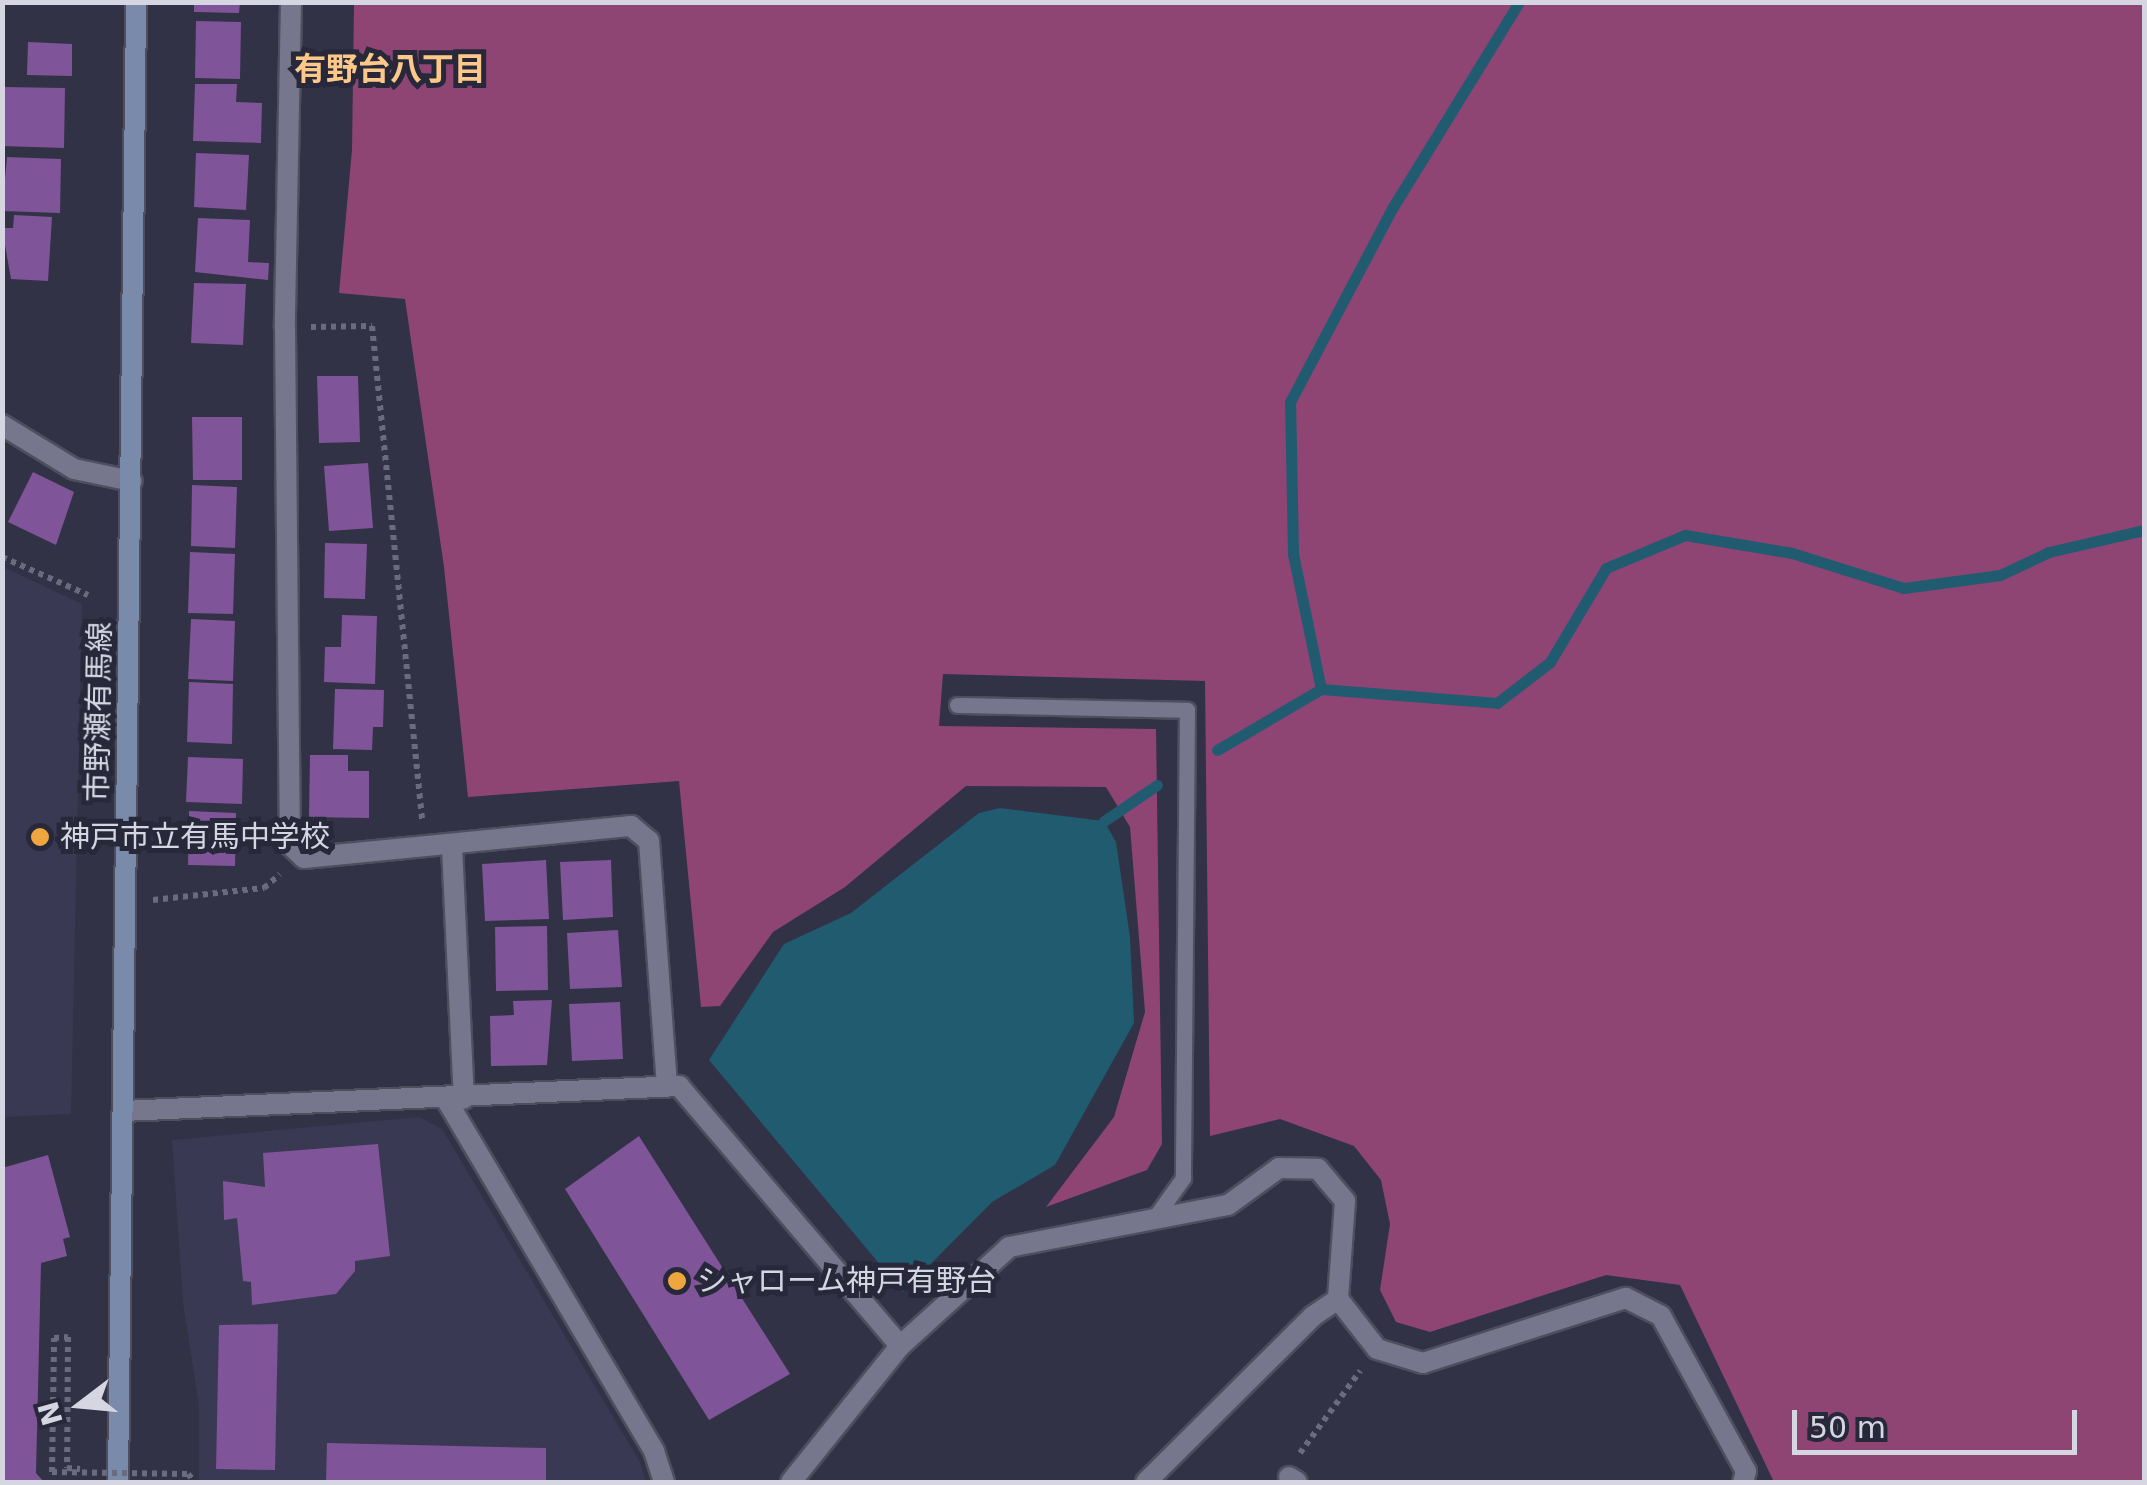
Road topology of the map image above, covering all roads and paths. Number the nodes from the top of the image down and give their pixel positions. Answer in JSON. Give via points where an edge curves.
{"nodes":[{"id":1,"x":136,"y":2,"type":"edge"},
{"id":2,"x":292,"y":2,"type":"edge"},
{"id":3,"x":285,"y":328,"type":"junction"},
{"id":4,"x":2,"y":425,"type":"edge"},
{"id":5,"x":132,"y":480,"type":"junction"},
{"id":6,"x":2,"y":557,"type":"edge"},
{"id":7,"x":88,"y":595,"type":"dead end"},
{"id":8,"x":958,"y":704,"type":"dead end"},
{"id":9,"x":424,"y":846,"type":"junction"},
{"id":10,"x":452,"y":847,"type":"junction"},
{"id":11,"x":264,"y":888,"type":"dead end"},
{"id":12,"x":127,"y":901,"type":"junction"},
{"id":13,"x":667,"y":1086,"type":"junction"},
{"id":14,"x":455,"y":1099,"type":"junction"},
{"id":15,"x":123,"y":1111,"type":"junction"},
{"id":16,"x":1153,"y":1220,"type":"junction"},
{"id":17,"x":1338,"y":1299,"type":"junction"},
{"id":18,"x":900,"y":1346,"type":"junction"},
{"id":19,"x":1376,"y":1349,"type":"junction"},
{"id":20,"x":80,"y":1469,"type":"dead end"},
{"id":21,"x":1294,"y":1473,"type":"edge"},
{"id":22,"x":118,"y":1482,"type":"edge"},
{"id":23,"x":195,"y":1482,"type":"edge"},
{"id":24,"x":664,"y":1482,"type":"edge"},
{"id":25,"x":791,"y":1482,"type":"edge"},
{"id":26,"x":1146,"y":1482,"type":"edge"},
{"id":27,"x":1743,"y":1482,"type":"edge"}],
"edges":[{"from":1,"to":5,"type":"main road","name":"市野瀬有馬線"},
{"from":2,"to":3,"type":"street"},
{"from":3,"to":9,"type":"path","via":[[372,326]]},
{"from":3,"to":9,"type":"street","via":[[290,845],[304,858]]},
{"from":4,"to":5,"type":"street","via":[[74,469]]},
{"from":5,"to":12,"type":"main road","name":"市野瀬有馬線"},
{"from":6,"to":7,"type":"path"},
{"from":8,"to":16,"type":"lane","via":[[1187,710],[1183,1178]]},
{"from":9,"to":10,"type":"street"},
{"from":10,"to":13,"type":"street","via":[[631,826],[650,841]]},
{"from":10,"to":14,"type":"street"},
{"from":11,"to":12,"type":"path"},
{"from":12,"to":15,"type":"main road","name":"市野瀬有馬線"},
{"from":13,"to":14,"type":"street"},
{"from":13,"to":18,"type":"street","via":[[679,1086],[690,1097]]},
{"from":14,"to":15,"type":"street"},
{"from":14,"to":24,"type":"street","via":[[654,1451]]},
{"from":15,"to":22,"type":"main road","name":"市野瀬有馬線"},
{"from":16,"to":17,"type":"street","via":[[1228,1205],[1279,1168],[1318,1169],[1345,1201]]},
{"from":16,"to":18,"type":"street","via":[[1010,1247]]},
{"from":17,"to":19,"type":"street"},
{"from":17,"to":26,"type":"street"},
{"from":18,"to":25,"type":"street"},
{"from":19,"to":21,"type":"path"},
{"from":19,"to":27,"type":"street","via":[[1423,1362],[1626,1298],[1661,1316],[1746,1471]]},
{"from":20,"to":23,"type":"path","bridge":true,"via":[[66,1468],[68,1337],[54,1338],[52,1472],[188,1474]]}]}
